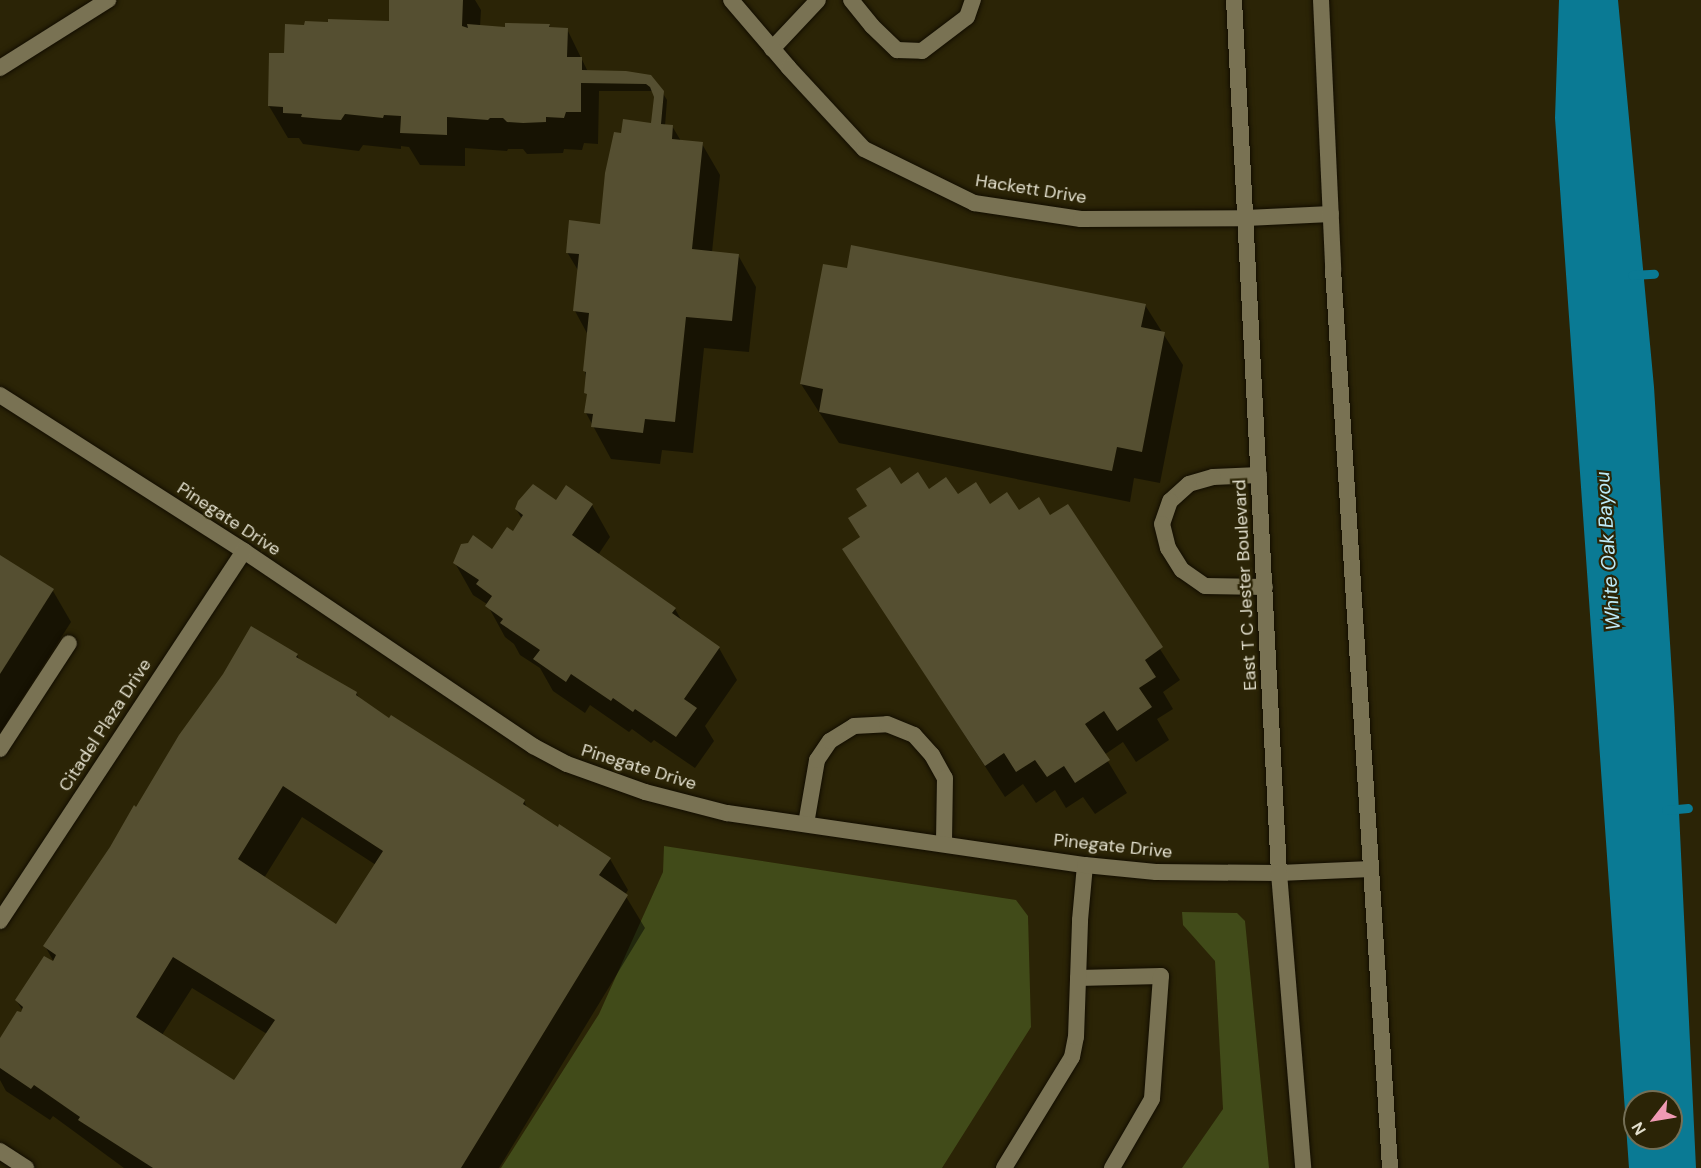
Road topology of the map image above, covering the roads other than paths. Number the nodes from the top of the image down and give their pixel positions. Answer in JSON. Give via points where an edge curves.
{"nodes":[{"id":1,"x":108,"y":0,"type":"edge"},
{"id":2,"x":731,"y":0,"type":"edge"},
{"id":3,"x":818,"y":0,"type":"edge"},
{"id":4,"x":850,"y":0,"type":"edge"},
{"id":5,"x":973,"y":0,"type":"edge"},
{"id":6,"x":1234,"y":0,"type":"edge"},
{"id":7,"x":1322,"y":0,"type":"edge"},
{"id":8,"x":772,"y":49,"type":"junction"},
{"id":9,"x":0,"y":68,"type":"edge"},
{"id":10,"x":1331,"y":214,"type":"junction"},
{"id":11,"x":1246,"y":218,"type":"junction"},
{"id":12,"x":0,"y":395,"type":"edge"},
{"id":13,"x":1259,"y":475,"type":"junction"},
{"id":14,"x":244,"y":551,"type":"junction"},
{"id":15,"x":1265,"y":587,"type":"junction"},
{"id":16,"x":69,"y":643,"type":"dead end"},
{"id":17,"x":0,"y":749,"type":"edge"},
{"id":18,"x":806,"y":824,"type":"junction"},
{"id":19,"x":944,"y":843,"type":"junction"},
{"id":20,"x":1085,"y":865,"type":"junction"},
{"id":21,"x":1371,"y":869,"type":"junction"},
{"id":22,"x":1279,"y":873,"type":"junction"},
{"id":23,"x":0,"y":920,"type":"edge"},
{"id":24,"x":1078,"y":978,"type":"junction"},
{"id":25,"x":0,"y":1151,"type":"edge"},
{"id":26,"x":26,"y":1168,"type":"edge"},
{"id":27,"x":1004,"y":1168,"type":"edge"},
{"id":28,"x":1112,"y":1168,"type":"edge"},
{"id":29,"x":1303,"y":1168,"type":"edge"},
{"id":30,"x":1390,"y":1168,"type":"edge"}],
"edges":[{"from":1,"to":9,"type":"street"},
{"from":2,"to":8,"type":"street","name":"Hackett Drive"},
{"from":3,"to":8,"type":"street"},
{"from":4,"to":5,"type":"street","via":[[897,50],[922,51],[967,17]]},
{"from":6,"to":11,"type":"street","name":"East T C Jester Boulevard"},
{"from":7,"to":10,"type":"street"},
{"from":8,"to":11,"type":"street","name":"Hackett Drive","via":[[864,148],[974,203],[1081,219]]},
{"from":10,"to":11,"type":"street","name":"Hackett Drive"},
{"from":10,"to":21,"type":"street"},
{"from":11,"to":13,"type":"street","name":"East T C Jester Boulevard"},
{"from":12,"to":14,"type":"street","name":"Pinegate Drive"},
{"from":13,"to":15,"type":"street","name":"East T C Jester Boulevard"},
{"from":13,"to":15,"type":"street","via":[[1213,477],[1189,484],[1170,501],[1162,524],[1168,548],[1182,570],[1205,586]]},
{"from":14,"to":18,"type":"street","name":"Pinegate Drive","via":[[533,746],[567,764],[645,792],[727,813]]},
{"from":14,"to":23,"type":"street","name":"Citadel Plaza Drive"},
{"from":15,"to":22,"type":"street","name":"East T C Jester Boulevard"},
{"from":16,"to":17,"type":"street"},
{"from":18,"to":19,"type":"street","name":"Pinegate Drive"},
{"from":18,"to":19,"type":"street","via":[[818,760],[830,741],[854,726],[887,724],[914,735],[945,778]]},
{"from":19,"to":20,"type":"street","name":"Pinegate Drive"},
{"from":20,"to":22,"type":"street","name":"Pinegate Drive","via":[[1156,872]]},
{"from":20,"to":24,"type":"street"},
{"from":21,"to":22,"type":"street","name":"Pinegate Drive"},
{"from":21,"to":30,"type":"street"},
{"from":22,"to":29,"type":"street","name":"East T C Jester Boulevard"},
{"from":24,"to":27,"type":"street","via":[[1072,1057]]},
{"from":24,"to":28,"type":"street","via":[[1161,976],[1152,1099]]},
{"from":25,"to":26,"type":"street"}]}
